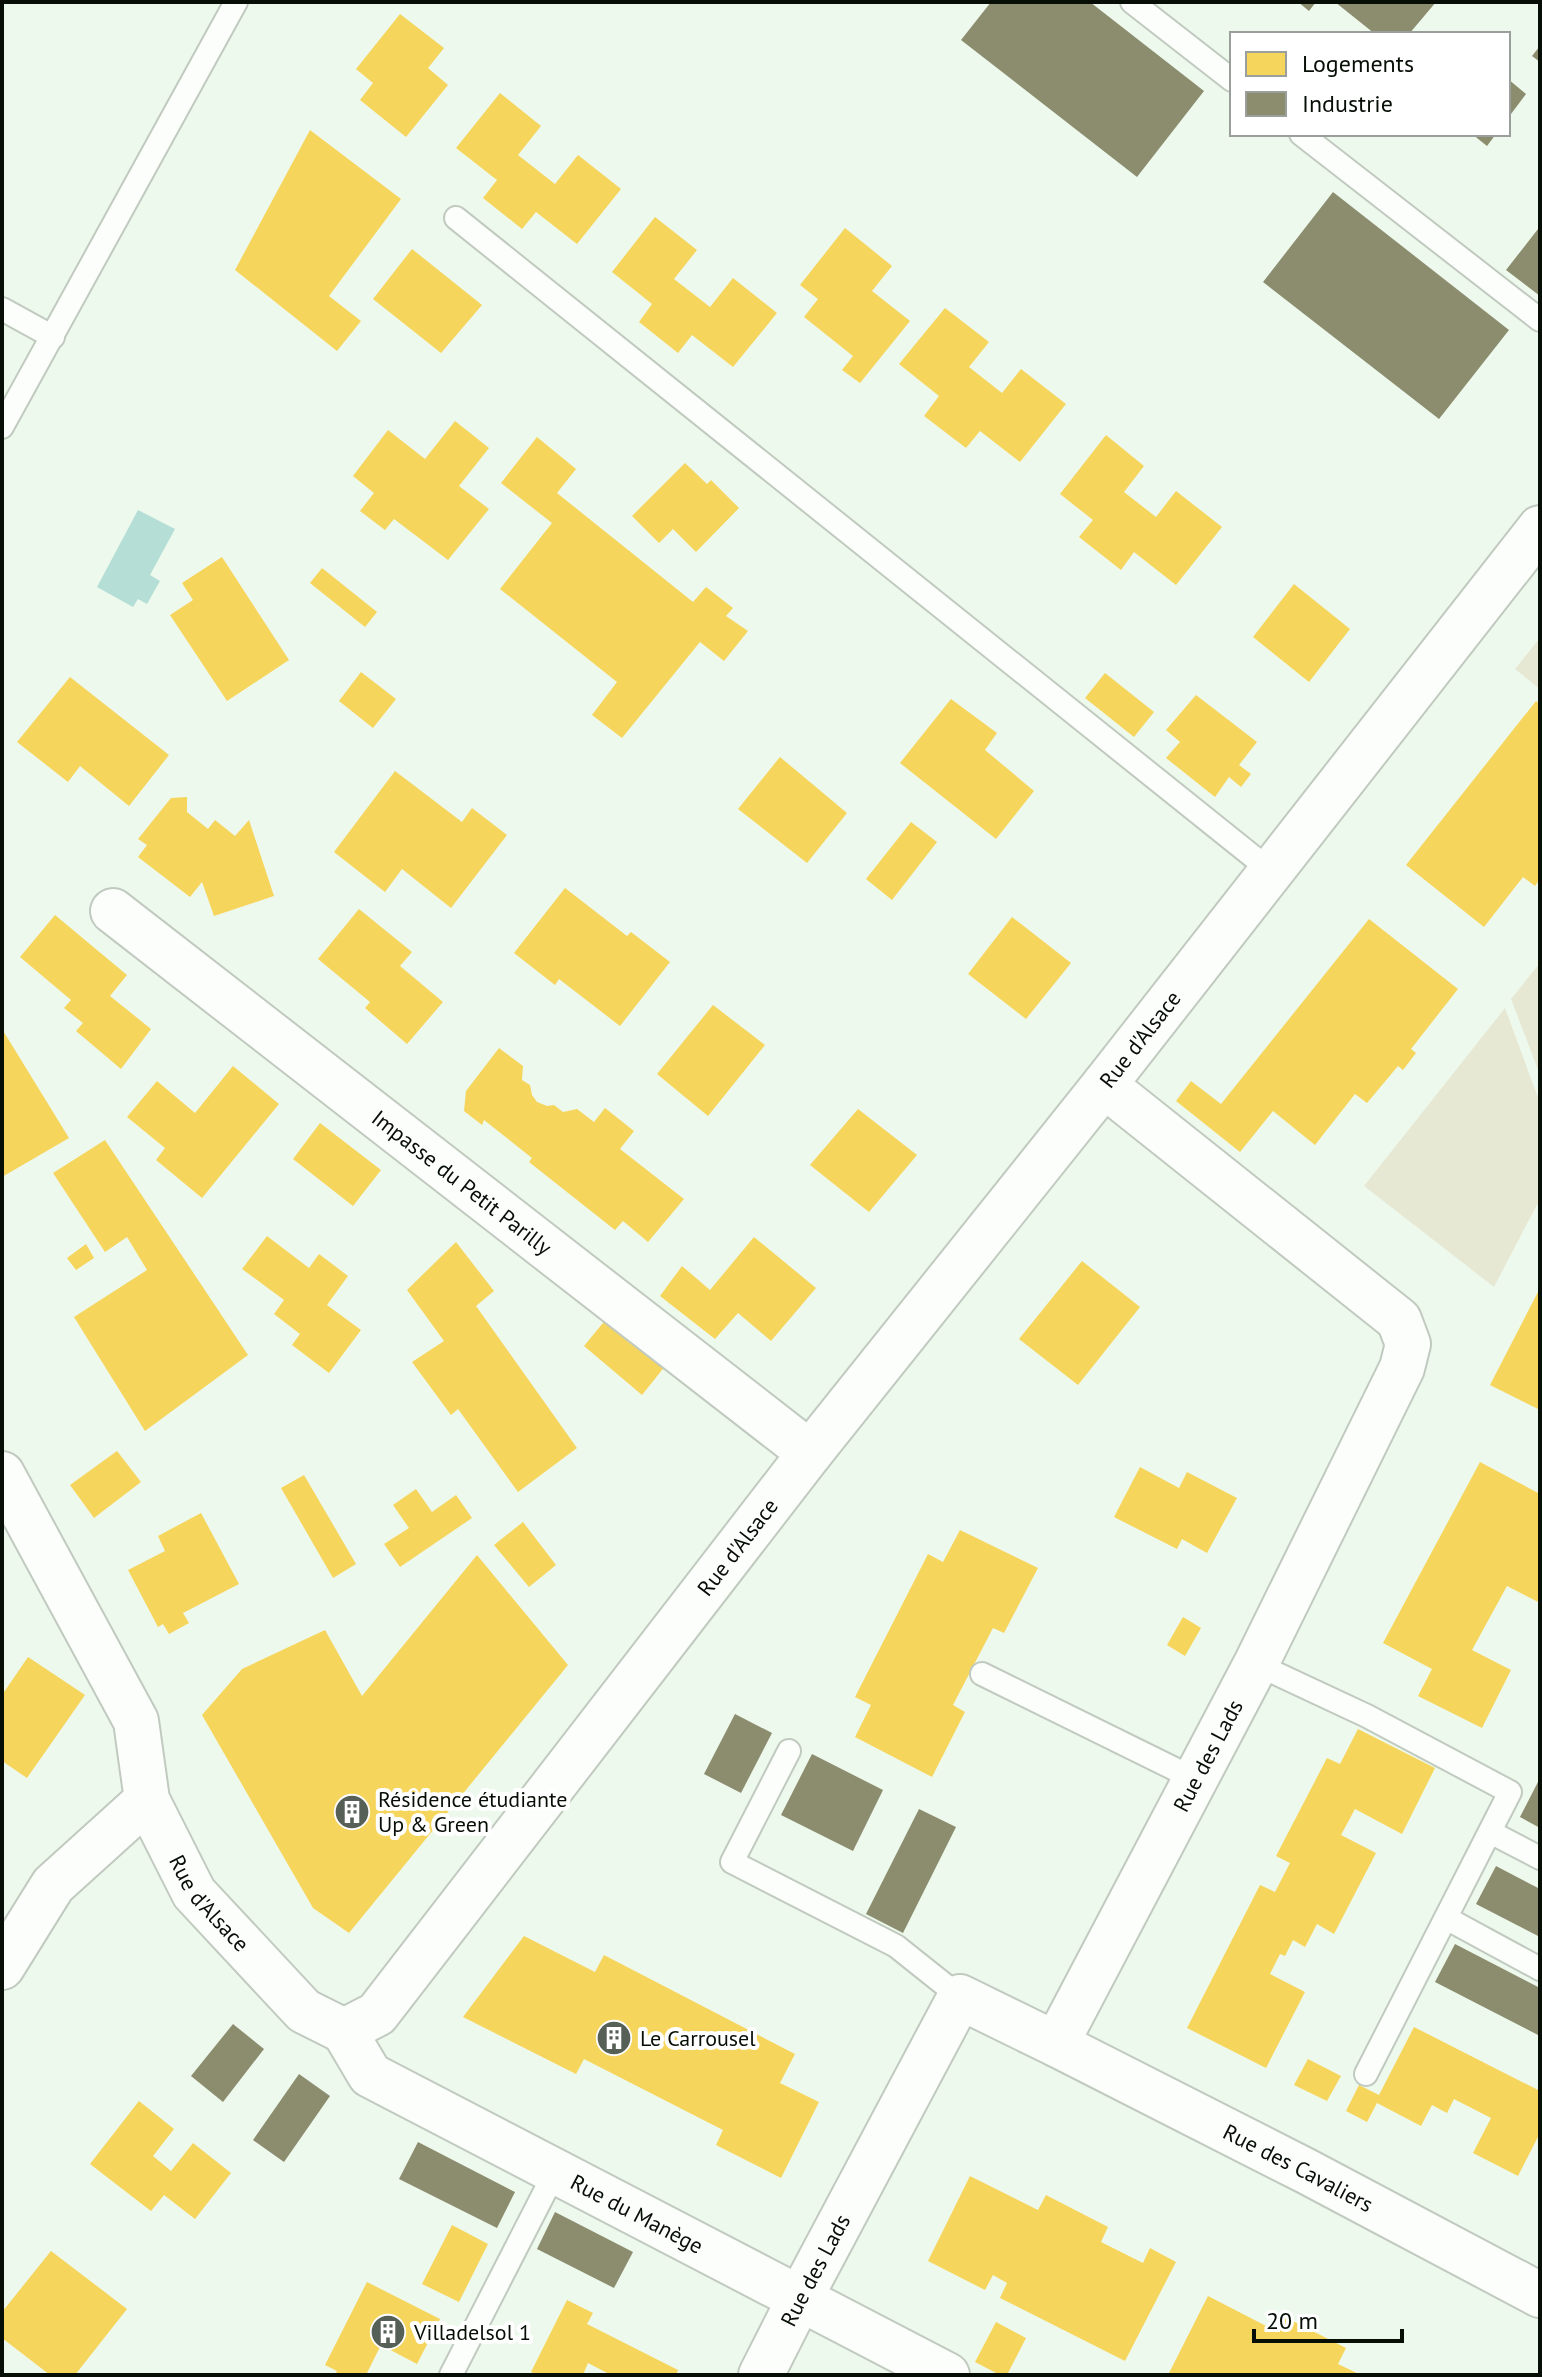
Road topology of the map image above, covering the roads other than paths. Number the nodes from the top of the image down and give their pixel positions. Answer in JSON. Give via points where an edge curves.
{"nodes":[{"id":1,"x":236,"y":2,"type":"edge"},
{"id":2,"x":1132,"y":2,"type":"edge"},
{"id":3,"x":1230,"y":78,"type":"edge"},
{"id":4,"x":1304,"y":136,"type":"edge"},
{"id":5,"x":456,"y":218,"type":"dead end"},
{"id":6,"x":2,"y":309,"type":"edge"},
{"id":7,"x":1540,"y":320,"type":"edge"},
{"id":8,"x":53,"y":337,"type":"junction"},
{"id":9,"x":2,"y":427,"type":"edge"},
{"id":10,"x":1540,"y":528,"type":"edge"},
{"id":11,"x":1271,"y":871,"type":"junction"},
{"id":12,"x":113,"y":911,"type":"dead end"},
{"id":13,"x":1104,"y":1085,"type":"junction"},
{"id":14,"x":810,"y":1453,"type":"junction"},
{"id":15,"x":2,"y":1474,"type":"edge"},
{"id":16,"x":1256,"y":1664,"type":"junction"},
{"id":17,"x":982,"y":1674,"type":"dead end"},
{"id":18,"x":789,"y":1751,"type":"dead end"},
{"id":19,"x":1195,"y":1779,"type":"junction"},
{"id":20,"x":147,"y":1800,"type":"junction"},
{"id":21,"x":1490,"y":1832,"type":"junction"},
{"id":22,"x":1540,"y":1858,"type":"edge"},
{"id":23,"x":1446,"y":1918,"type":"junction"},
{"id":24,"x":2,"y":1967,"type":"edge"},
{"id":25,"x":1540,"y":1969,"type":"edge"},
{"id":26,"x":960,"y":1997,"type":"junction"},
{"id":27,"x":344,"y":2031,"type":"junction"},
{"id":28,"x":1056,"y":2044,"type":"junction"},
{"id":29,"x":1366,"y":2074,"type":"dead end"},
{"id":30,"x":555,"y":2172,"type":"junction"},
{"id":31,"x":1540,"y":2295,"type":"edge"},
{"id":32,"x":800,"y":2298,"type":"junction"},
{"id":33,"x":451,"y":2375,"type":"edge"},
{"id":34,"x":761,"y":2375,"type":"edge"},
{"id":35,"x":947,"y":2375,"type":"edge"}],
"edges":[{"from":1,"to":8,"type":"lane"},
{"from":2,"to":3,"type":"lane"},
{"from":4,"to":7,"type":"lane"},
{"from":5,"to":11,"type":"lane"},
{"from":6,"to":8,"type":"lane"},
{"from":8,"to":9,"type":"lane"},
{"from":10,"to":11,"type":"street","name":"Rue d'Alsace"},
{"from":11,"to":13,"type":"street","name":"Rue d'Alsace"},
{"from":12,"to":14,"type":"street","name":"Impasse du Petit Parilly"},
{"from":13,"to":14,"type":"street","name":"Rue d'Alsace"},
{"from":13,"to":16,"type":"street","name":"Rue des Lads","via":[[1399,1320],[1408,1344],[1402,1368]]},
{"from":14,"to":27,"type":"street","name":"Rue d'Alsace","via":[[377,2014]]},
{"from":15,"to":20,"type":"street","name":"Rue d'Alsace","via":[[136,1721]]},
{"from":16,"to":19,"type":"street","name":"Rue des Lads"},
{"from":16,"to":21,"type":"lane","via":[[1510,1792]]},
{"from":17,"to":19,"type":"lane"},
{"from":18,"to":26,"type":"lane","via":[[732,1862],[896,1946]]},
{"from":19,"to":28,"type":"street","name":"Rue des Lads"},
{"from":20,"to":24,"type":"street","via":[[53,1885]]},
{"from":20,"to":27,"type":"street","name":"Rue d'Alsace","via":[[194,1893],[304,2011]]},
{"from":21,"to":22,"type":"lane"},
{"from":21,"to":23,"type":"lane"},
{"from":23,"to":25,"type":"lane"},
{"from":23,"to":29,"type":"lane"},
{"from":26,"to":28,"type":"street"},
{"from":26,"to":32,"type":"street","name":"Rue des Lads"},
{"from":27,"to":30,"type":"street","name":"Rue du Manège","via":[[370,2075]]},
{"from":28,"to":31,"type":"street","name":"Rue des Cavaliers"},
{"from":30,"to":32,"type":"street","name":"Rue du Manège"},
{"from":30,"to":33,"type":"lane"},
{"from":32,"to":34,"type":"street","name":"Rue des Lads"},
{"from":32,"to":35,"type":"street","name":"Rue du Manège"}]}
